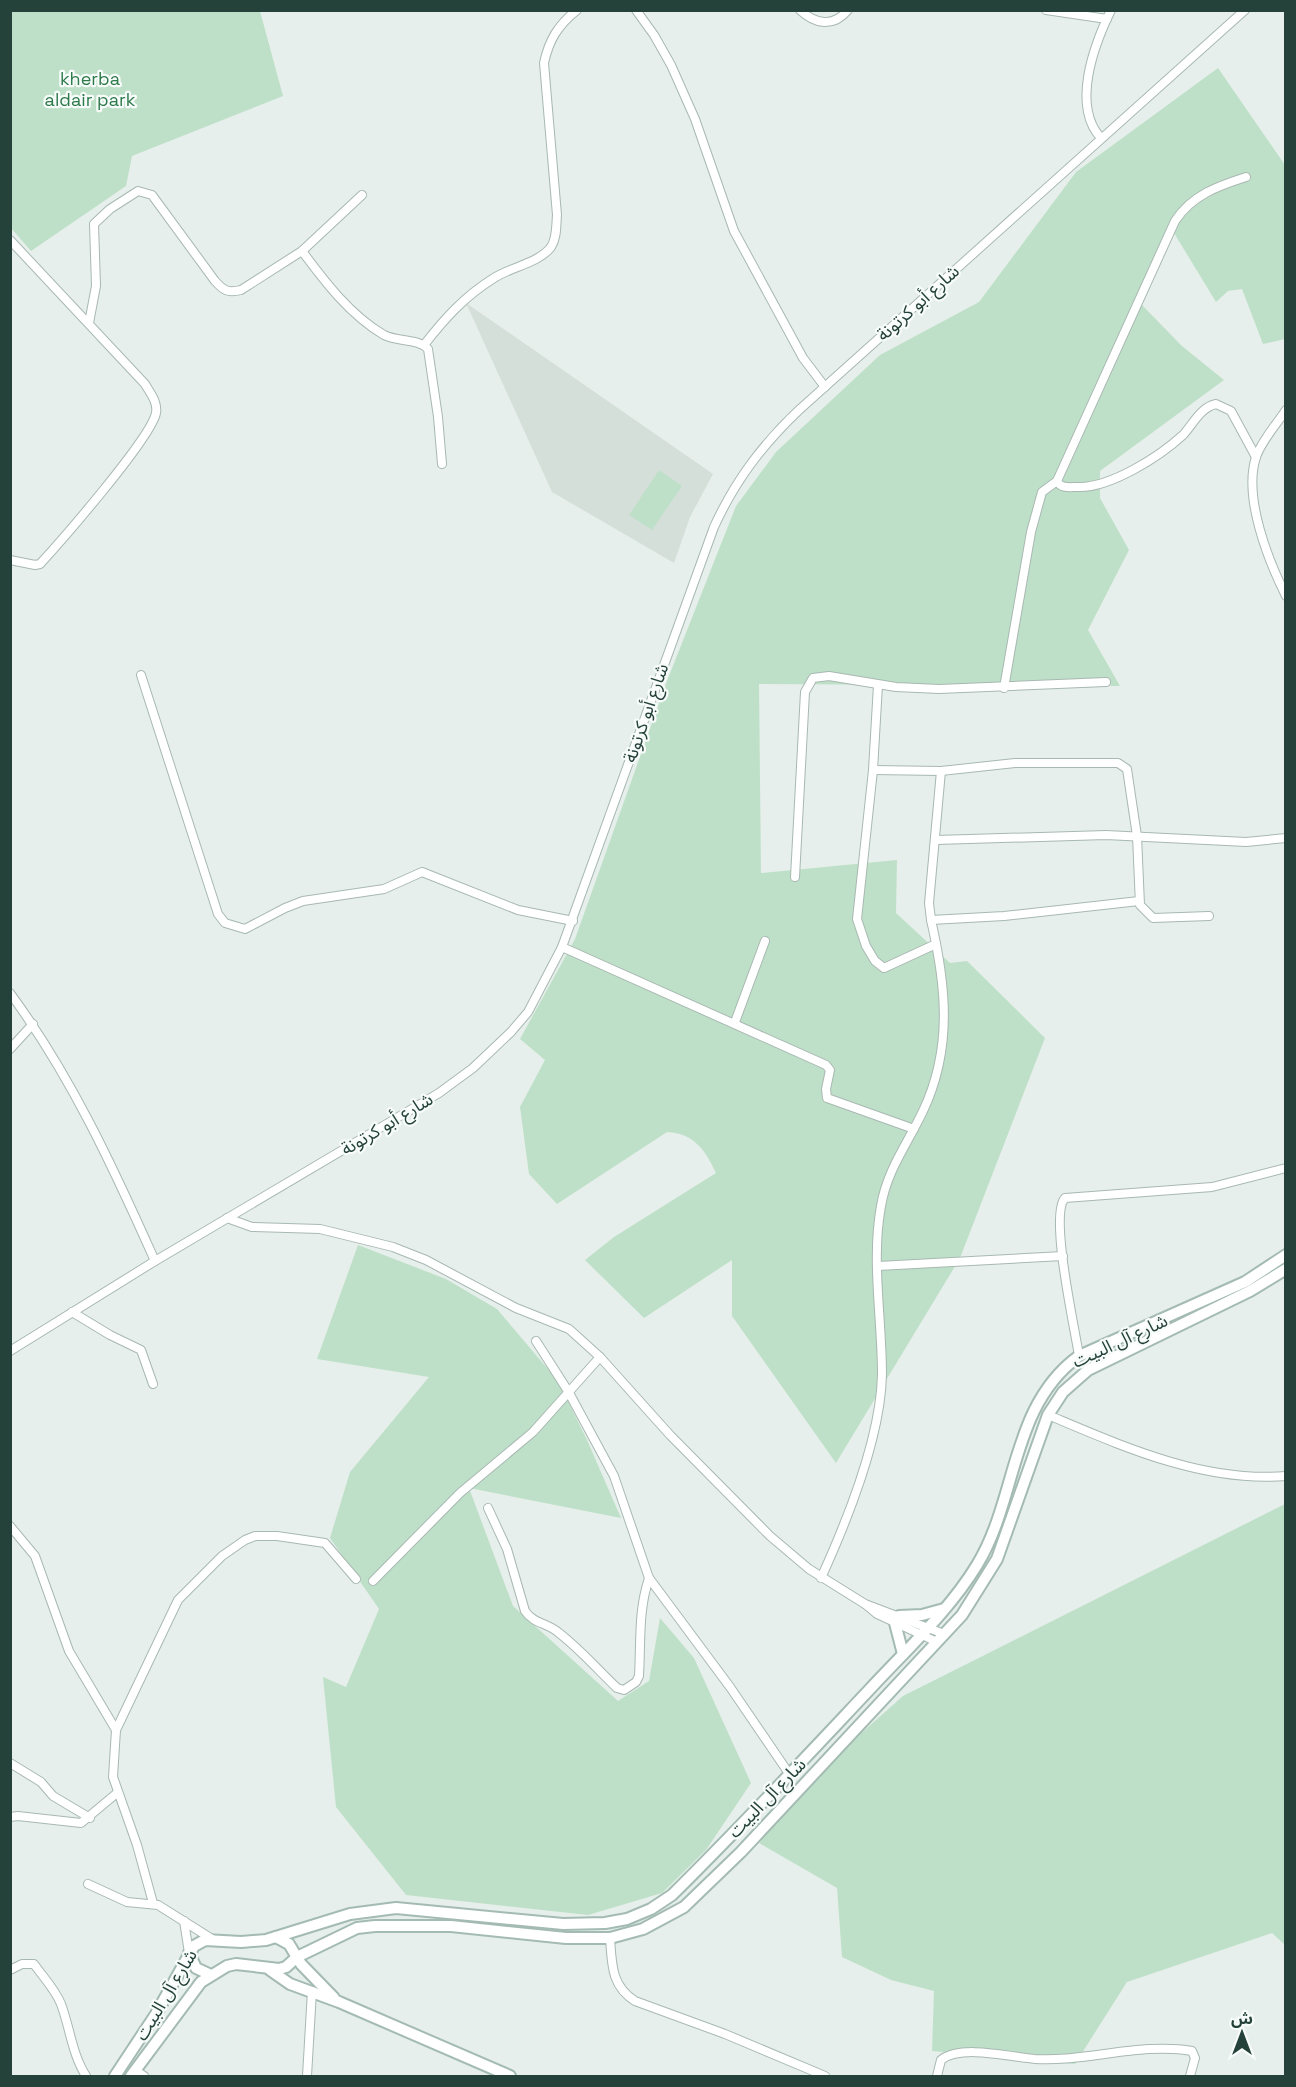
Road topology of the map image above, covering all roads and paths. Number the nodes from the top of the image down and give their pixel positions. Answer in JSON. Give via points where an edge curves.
{"nodes":[{"id":1,"x":577,"y":10,"type":"edge"},
{"id":2,"x":636,"y":10,"type":"edge"},
{"id":3,"x":800,"y":10,"type":"edge"},
{"id":4,"x":848,"y":10,"type":"edge"},
{"id":5,"x":1046,"y":10,"type":"edge"},
{"id":6,"x":1111,"y":10,"type":"edge"},
{"id":7,"x":1245,"y":10,"type":"edge"},
{"id":8,"x":1107,"y":19,"type":"junction"},
{"id":9,"x":1101,"y":138,"type":"junction"},
{"id":10,"x":1246,"y":177,"type":"dead end"},
{"id":11,"x":362,"y":195,"type":"dead end"},
{"id":12,"x":10,"y":240,"type":"edge"},
{"id":13,"x":302,"y":251,"type":"junction"},
{"id":14,"x":89,"y":323,"type":"junction"},
{"id":15,"x":424,"y":345,"type":"junction"},
{"id":16,"x":825,"y":387,"type":"junction"},
{"id":17,"x":1286,"y":410,"type":"edge"},
{"id":18,"x":1256,"y":457,"type":"junction"},
{"id":19,"x":442,"y":465,"type":"dead end"},
{"id":20,"x":1057,"y":481,"type":"junction"},
{"id":21,"x":10,"y":560,"type":"edge"},
{"id":22,"x":1286,"y":596,"type":"edge"},
{"id":23,"x":141,"y":675,"type":"dead end"},
{"id":24,"x":1106,"y":682,"type":"dead end"},
{"id":25,"x":878,"y":685,"type":"junction"},
{"id":26,"x":1004,"y":688,"type":"junction"},
{"id":27,"x":873,"y":770,"type":"junction"},
{"id":28,"x":941,"y":771,"type":"junction"},
{"id":29,"x":1137,"y":836,"type":"junction"},
{"id":30,"x":1286,"y":838,"type":"edge"},
{"id":31,"x":936,"y":840,"type":"junction"},
{"id":32,"x":795,"y":877,"type":"dead end"},
{"id":33,"x":1138,"y":902,"type":"junction"},
{"id":34,"x":1209,"y":916,"type":"dead end"},
{"id":35,"x":931,"y":920,"type":"junction"},
{"id":36,"x":573,"y":921,"type":"junction"},
{"id":37,"x":765,"y":941,"type":"dead end"},
{"id":38,"x":936,"y":944,"type":"junction"},
{"id":39,"x":562,"y":946,"type":"junction"},
{"id":40,"x":10,"y":993,"type":"edge"},
{"id":41,"x":735,"y":1022,"type":"junction"},
{"id":42,"x":33,"y":1024,"type":"junction"},
{"id":43,"x":10,"y":1049,"type":"edge"},
{"id":44,"x":914,"y":1129,"type":"junction"},
{"id":45,"x":1286,"y":1168,"type":"edge"},
{"id":46,"x":227,"y":1218,"type":"junction"},
{"id":47,"x":1286,"y":1255,"type":"edge"},
{"id":48,"x":1063,"y":1256,"type":"junction"},
{"id":49,"x":155,"y":1261,"type":"junction"},
{"id":50,"x":878,"y":1266,"type":"junction"},
{"id":51,"x":1286,"y":1269,"type":"edge"},
{"id":52,"x":72,"y":1312,"type":"junction"},
{"id":53,"x":536,"y":1341,"type":"dead end"},
{"id":54,"x":10,"y":1351,"type":"edge"},
{"id":55,"x":1079,"y":1356,"type":"junction"},
{"id":56,"x":600,"y":1357,"type":"junction"},
{"id":57,"x":153,"y":1384,"type":"dead end"},
{"id":58,"x":568,"y":1391,"type":"junction"},
{"id":59,"x":1048,"y":1415,"type":"junction"},
{"id":60,"x":1286,"y":1476,"type":"edge"},
{"id":61,"x":488,"y":1508,"type":"dead end"},
{"id":62,"x":10,"y":1526,"type":"edge"},
{"id":63,"x":649,"y":1578,"type":"junction"},
{"id":64,"x":821,"y":1578,"type":"junction"},
{"id":65,"x":356,"y":1579,"type":"dead end"},
{"id":66,"x":373,"y":1581,"type":"dead end"},
{"id":67,"x":944,"y":1609,"type":"junction"},
{"id":68,"x":897,"y":1619,"type":"junction"},
{"id":69,"x":924,"y":1631,"type":"junction"},
{"id":70,"x":940,"y":1638,"type":"junction"},
{"id":71,"x":903,"y":1654,"type":"junction"},
{"id":72,"x":116,"y":1730,"type":"junction"},
{"id":73,"x":10,"y":1763,"type":"edge"},
{"id":74,"x":790,"y":1775,"type":"junction"},
{"id":75,"x":117,"y":1793,"type":"junction"},
{"id":76,"x":10,"y":1817,"type":"edge"},
{"id":77,"x":90,"y":1818,"type":"junction"},
{"id":78,"x":88,"y":1884,"type":"dead end"},
{"id":79,"x":153,"y":1903,"type":"junction"},
{"id":80,"x":184,"y":1920,"type":"junction"},
{"id":81,"x":276,"y":1937,"type":"junction"},
{"id":82,"x":610,"y":1938,"type":"junction"},
{"id":83,"x":213,"y":1940,"type":"junction"},
{"id":84,"x":189,"y":1953,"type":"junction"},
{"id":85,"x":297,"y":1957,"type":"junction"},
{"id":86,"x":10,"y":1970,"type":"edge"},
{"id":87,"x":270,"y":1970,"type":"junction"},
{"id":88,"x":211,"y":1975,"type":"junction"},
{"id":89,"x":312,"y":1991,"type":"junction"},
{"id":90,"x":339,"y":2002,"type":"junction"},
{"id":91,"x":137,"y":2074,"type":"edge"},
{"id":92,"x":86,"y":2076,"type":"edge"},
{"id":93,"x":115,"y":2076,"type":"edge"},
{"id":94,"x":307,"y":2076,"type":"edge"},
{"id":95,"x":510,"y":2076,"type":"edge"},
{"id":96,"x":825,"y":2076,"type":"edge"},
{"id":97,"x":937,"y":2076,"type":"edge"},
{"id":98,"x":1190,"y":2076,"type":"edge"}],
"edges":[{"from":1,"to":15,"type":"street","via":[[556,30],[544,63],[556,216],[552,246],[543,255],[472,292]]},
{"from":2,"to":16,"type":"street","via":[[654,35],[686,97],[734,231],[803,357]]},
{"from":3,"to":4,"type":"street","via":[[810,19],[824,23],[838,19]]},
{"from":5,"to":8,"type":"street"},
{"from":6,"to":8,"type":"street"},
{"from":7,"to":9,"type":"street","name":"شارع أبو كرتونة"},
{"from":8,"to":9,"type":"street","via":[[1094,56],[1087,102],[1092,126]]},
{"from":9,"to":16,"type":"street","name":"شارع أبو كرتونة"},
{"from":10,"to":20,"type":"street","via":[[1204,193],[1184,208],[1175,221]]},
{"from":11,"to":13,"type":"street"},
{"from":12,"to":14,"type":"street"},
{"from":13,"to":14,"type":"street","via":[[241,291],[223,290],[152,195],[138,191],[94,224],[96,286]]},
{"from":13,"to":15,"type":"street","via":[[332,290],[378,331],[398,341]]},
{"from":14,"to":21,"type":"street","via":[[145,384],[157,411],[133,451],[40,564]]},
{"from":15,"to":19,"type":"street","via":[[430,355]]},
{"from":16,"to":36,"type":"street","name":"شارع أبو كرتونة","via":[[756,456],[724,505],[680,616]]},
{"from":17,"to":18,"type":"street"},
{"from":18,"to":20,"type":"street","via":[[1232,411],[1216,404],[1204,410],[1168,447],[1108,483],[1066,487],[1059,486]]},
{"from":18,"to":22,"type":"street","via":[[1253,486],[1258,516],[1270,562]]},
{"from":20,"to":26,"type":"street","via":[[1042,492],[1031,531]]},
{"from":23,"to":36,"type":"street","via":[[218,914],[225,923],[245,929],[303,902],[384,889],[422,872],[518,910]]},
{"from":24,"to":26,"type":"street"},
{"from":25,"to":26,"type":"street"},
{"from":25,"to":27,"type":"street"},
{"from":25,"to":32,"type":"street","via":[[829,676],[813,678],[807,684]]},
{"from":27,"to":28,"type":"street"},
{"from":27,"to":38,"type":"street","via":[[857,906],[858,929],[875,961],[884,968]]},
{"from":28,"to":29,"type":"street","via":[[1015,763],[1118,763],[1127,769]]},
{"from":28,"to":31,"type":"street"},
{"from":29,"to":30,"type":"street","via":[[1239,842]]},
{"from":29,"to":31,"type":"street"},
{"from":29,"to":33,"type":"street"},
{"from":31,"to":35,"type":"street","via":[[929,903]]},
{"from":33,"to":34,"type":"street","via":[[1153,918]]},
{"from":33,"to":35,"type":"street"},
{"from":35,"to":38,"type":"street"},
{"from":36,"to":39,"type":"street","name":"شارع أبو كرتونة"},
{"from":37,"to":41,"type":"street"},
{"from":38,"to":44,"type":"street","via":[[944,993],[943,1051],[935,1084]]},
{"from":39,"to":41,"type":"street"},
{"from":39,"to":46,"type":"street","name":"شارع أبو كرتونة","via":[[528,1012],[473,1068],[439,1093]]},
{"from":40,"to":42,"type":"street"},
{"from":41,"to":44,"type":"street","via":[[830,1067],[827,1098]]},
{"from":42,"to":43,"type":"street"},
{"from":42,"to":49,"type":"street","via":[[96,1131]]},
{"from":44,"to":50,"type":"street","via":[[884,1191]]},
{"from":45,"to":48,"type":"street","via":[[1212,1187],[1070,1196],[1059,1209]]},
{"from":46,"to":49,"type":"street","name":"شارع أبو كرتونة"},
{"from":46,"to":56,"type":"street","via":[[252,1227],[320,1229],[404,1250],[516,1308],[569,1329]]},
{"from":47,"to":55,"type":"street","name":"شارع آل البيت","via":[[1245,1282]]},
{"from":48,"to":50,"type":"street"},
{"from":48,"to":55,"type":"street"},
{"from":49,"to":52,"type":"street","name":"شارع أبو كرتونة"},
{"from":50,"to":64,"type":"street","via":[[882,1378],[877,1410],[847,1516]]},
{"from":51,"to":59,"type":"street","name":"شارع آل البيت","via":[[1250,1291],[1088,1370],[1063,1392]]},
{"from":52,"to":54,"type":"street","name":"شارع أبو كرتونة"},
{"from":52,"to":57,"type":"street","via":[[141,1350]]},
{"from":53,"to":58,"type":"street"},
{"from":55,"to":67,"type":"street","name":"شارع آل البيت","via":[[1061,1370],[1038,1403],[1020,1443],[983,1553]]},
{"from":56,"to":58,"type":"street"},
{"from":56,"to":64,"type":"street","via":[[763,1529]]},
{"from":58,"to":63,"type":"street","via":[[616,1482]]},
{"from":58,"to":66,"type":"street","via":[[533,1432],[459,1493]]},
{"from":59,"to":60,"type":"street","via":[[1207,1472],[1242,1477]]},
{"from":59,"to":70,"type":"street","name":"شارع آل البيت","via":[[997,1559],[978,1593]]},
{"from":61,"to":63,"type":"street","via":[[507,1549],[525,1611],[535,1622],[561,1634],[617,1688],[629,1688],[639,1676],[642,1603]]},
{"from":62,"to":72,"type":"street","via":[[35,1556],[69,1651]]},
{"from":63,"to":74,"type":"street"},
{"from":64,"to":68,"type":"street","via":[[872,1612]]},
{"from":65,"to":72,"type":"street","via":[[325,1543],[277,1536],[244,1540],[178,1600]]},
{"from":67,"to":68,"type":"street"},
{"from":67,"to":69,"type":"street","name":"شارع آل البيت"},
{"from":68,"to":69,"type":"street"},
{"from":68,"to":71,"type":"street"},
{"from":69,"to":70,"type":"street"},
{"from":69,"to":71,"type":"street","name":"شارع آل البيت"},
{"from":70,"to":82,"type":"street","name":"شارع آل البيت","via":[[741,1852],[684,1907],[643,1929]]},
{"from":71,"to":74,"type":"street","name":"شارع آل البيت"},
{"from":72,"to":75,"type":"street","via":[[112,1770]]},
{"from":73,"to":77,"type":"street"},
{"from":74,"to":81,"type":"street","name":"شارع آل البيت","via":[[672,1895],[627,1919],[563,1924],[396,1908],[350,1914]]},
{"from":75,"to":77,"type":"street"},
{"from":75,"to":79,"type":"street"},
{"from":76,"to":77,"type":"street","via":[[79,1823]]},
{"from":78,"to":79,"type":"street","via":[[128,1902]]},
{"from":79,"to":80,"type":"street"},
{"from":80,"to":83,"type":"street"},
{"from":80,"to":84,"type":"street"},
{"from":81,"to":83,"type":"street","name":"شارع آل البيت","via":[[253,1942]]},
{"from":81,"to":85,"type":"street","via":[[289,1944]]},
{"from":82,"to":85,"type":"street","name":"شارع آل البيت","via":[[566,1938],[452,1926],[375,1926],[357,1928]]},
{"from":82,"to":96,"type":"street","via":[[616,1976],[624,1994]]},
{"from":83,"to":84,"type":"street","name":"شارع آل البيت","via":[[199,1942]]},
{"from":84,"to":88,"type":"street","via":[[196,1968]]},
{"from":84,"to":93,"type":"street","name":"شارع آل البيت","via":[[156,2014]]},
{"from":85,"to":87,"type":"street","name":"شارع آل البيت","via":[[286,1967]]},
{"from":85,"to":90,"type":"street"},
{"from":86,"to":92,"type":"street","via":[[34,1964],[55,1992]]},
{"from":87,"to":88,"type":"street","name":"شارع آل البيت","via":[[236,1964]]},
{"from":87,"to":89,"type":"street","via":[[282,1980]]},
{"from":88,"to":91,"type":"street","name":"شارع آل البيت","via":[[189,1996]]},
{"from":89,"to":90,"type":"street"},
{"from":89,"to":94,"type":"street"},
{"from":90,"to":95,"type":"street"},
{"from":97,"to":98,"type":"street","via":[[941,2060],[959,2052],[1038,2059],[1169,2050],[1192,2051],[1195,2058]]}]}
